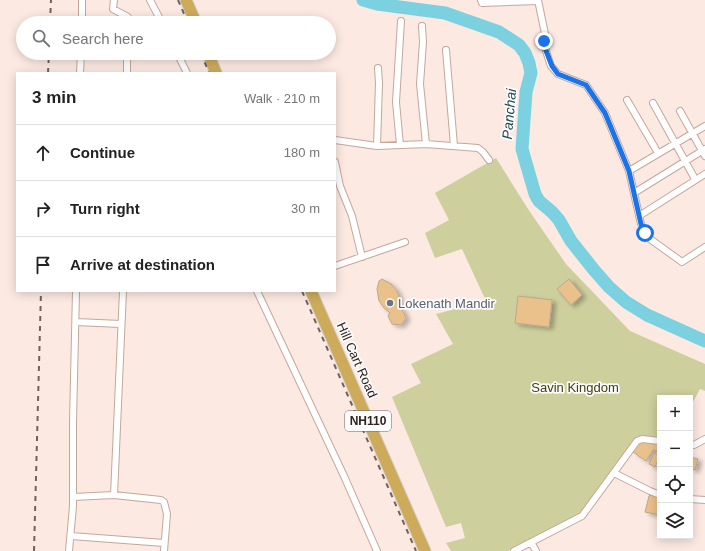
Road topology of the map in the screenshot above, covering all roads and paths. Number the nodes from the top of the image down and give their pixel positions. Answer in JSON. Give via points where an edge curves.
{"nodes":[{"id":1,"x":82,"y":0,"type":"edge"},
{"id":2,"x":114,"y":0,"type":"edge"},
{"id":3,"x":150,"y":0,"type":"edge"},
{"id":4,"x":186,"y":0,"type":"edge"},
{"id":5,"x":481,"y":0,"type":"edge"},
{"id":6,"x":538,"y":1,"type":"edge"},
{"id":7,"x":82,"y":16,"type":"edge"},
{"id":8,"x":126,"y":16,"type":"edge"},
{"id":9,"x":158,"y":16,"type":"edge"},
{"id":10,"x":193,"y":16,"type":"edge"},
{"id":11,"x":400,"y":20,"type":"dead end"},
{"id":12,"x":422,"y":26,"type":"dead end"},
{"id":13,"x":446,"y":50,"type":"dead end"},
{"id":14,"x":81,"y":60,"type":"edge"},
{"id":15,"x":127,"y":60,"type":"edge"},
{"id":16,"x":180,"y":60,"type":"edge"},
{"id":17,"x":211,"y":60,"type":"edge"},
{"id":18,"x":378,"y":68,"type":"dead end"},
{"id":19,"x":80,"y":72,"type":"edge"},
{"id":20,"x":127,"y":72,"type":"edge"},
{"id":21,"x":186,"y":72,"type":"edge"},
{"id":22,"x":216,"y":72,"type":"edge"},
{"id":23,"x":627,"y":100,"type":"dead end"},
{"id":24,"x":653,"y":103,"type":"dead end"},
{"id":25,"x":680,"y":111,"type":"dead end"},
{"id":26,"x":705,"y":126,"type":"edge"},
{"id":27,"x":693,"y":133,"type":"junction"},
{"id":28,"x":336,"y":140,"type":"edge"},
{"id":29,"x":675,"y":143,"type":"junction"},
{"id":30,"x":426,"y":144,"type":"junction"},
{"id":31,"x":400,"y":145,"type":"junction"},
{"id":32,"x":376,"y":146,"type":"junction"},
{"id":33,"x":454,"y":146,"type":"junction"},
{"id":34,"x":704,"y":152,"type":"edge"},
{"id":35,"x":658,"y":153,"type":"junction"},
{"id":36,"x":489,"y":160,"type":"dead end"},
{"id":37,"x":685,"y":161,"type":"junction"},
{"id":38,"x":336,"y":167,"type":"edge"},
{"id":39,"x":629,"y":171,"type":"junction"},
{"id":40,"x":705,"y":174,"type":"edge"},
{"id":41,"x":696,"y":179,"type":"junction"},
{"id":42,"x":634,"y":193,"type":"junction"},
{"id":43,"x":639,"y":216,"type":"junction"},
{"id":44,"x":405,"y":242,"type":"dead end"},
{"id":45,"x":705,"y":247,"type":"edge"},
{"id":46,"x":362,"y":257,"type":"junction"},
{"id":47,"x":336,"y":266,"type":"edge"},
{"id":48,"x":76,"y":292,"type":"edge"},
{"id":49,"x":123,"y":292,"type":"edge"},
{"id":50,"x":257,"y":292,"type":"edge"},
{"id":51,"x":311,"y":292,"type":"edge"},
{"id":52,"x":76,"y":322,"type":"junction"},
{"id":53,"x":121,"y":324,"type":"junction"},
{"id":54,"x":705,"y":439,"type":"edge"},
{"id":55,"x":657,"y":441,"type":"edge"},
{"id":56,"x":693,"y":445,"type":"edge"},
{"id":57,"x":614,"y":473,"type":"junction"},
{"id":58,"x":657,"y":494,"type":"edge"},
{"id":59,"x":114,"y":495,"type":"junction"},
{"id":60,"x":73,"y":497,"type":"junction"},
{"id":61,"x":693,"y":499,"type":"edge"},
{"id":62,"x":705,"y":500,"type":"edge"},
{"id":63,"x":71,"y":536,"type":"junction"},
{"id":64,"x":531,"y":542,"type":"junction"},
{"id":65,"x":164,"y":543,"type":"junction"},
{"id":66,"x":69,"y":551,"type":"edge"},
{"id":67,"x":164,"y":551,"type":"edge"},
{"id":68,"x":377,"y":551,"type":"edge"},
{"id":69,"x":425,"y":551,"type":"edge"},
{"id":70,"x":514,"y":551,"type":"edge"},
{"id":71,"x":536,"y":551,"type":"edge"}],
"edges":[{"from":1,"to":7,"type":"street"},
{"from":2,"to":8,"type":"street","via":[[113,9]]},
{"from":3,"to":9,"type":"street"},
{"from":4,"to":10,"type":"highway"},
{"from":5,"to":6,"type":"street","via":[[482,3]]},
{"from":6,"to":39,"type":"street","via":[[545,34],[545,48],[552,66],[558,74],[586,85],[605,113]]},
{"from":11,"to":31,"type":"street","via":[[396,102]]},
{"from":12,"to":30,"type":"street","via":[[420,84]]},
{"from":13,"to":33,"type":"street"},
{"from":14,"to":19,"type":"street"},
{"from":15,"to":20,"type":"street"},
{"from":16,"to":21,"type":"street"},
{"from":17,"to":22,"type":"highway"},
{"from":18,"to":32,"type":"street"},
{"from":23,"to":35,"type":"street"},
{"from":24,"to":29,"type":"street"},
{"from":25,"to":27,"type":"street"},
{"from":26,"to":27,"type":"street"},
{"from":27,"to":29,"type":"street"},
{"from":27,"to":34,"type":"street"},
{"from":28,"to":32,"type":"street"},
{"from":29,"to":35,"type":"street"},
{"from":29,"to":37,"type":"street"},
{"from":30,"to":31,"type":"street"},
{"from":30,"to":33,"type":"street"},
{"from":31,"to":32,"type":"street"},
{"from":33,"to":36,"type":"street","via":[[478,148]]},
{"from":34,"to":37,"type":"street"},
{"from":35,"to":39,"type":"street"},
{"from":37,"to":41,"type":"street"},
{"from":37,"to":42,"type":"street"},
{"from":38,"to":46,"type":"street"},
{"from":39,"to":42,"type":"street"},
{"from":40,"to":41,"type":"street"},
{"from":41,"to":43,"type":"street"},
{"from":42,"to":43,"type":"street"},
{"from":43,"to":45,"type":"street","via":[[650,239],[682,262]]},
{"from":44,"to":46,"type":"street"},
{"from":46,"to":47,"type":"street"},
{"from":48,"to":52,"type":"street"},
{"from":49,"to":53,"type":"street"},
{"from":50,"to":68,"type":"street"},
{"from":51,"to":69,"type":"highway","name":"Hill Cart Road","number":"NH110"},
{"from":52,"to":53,"type":"street"},
{"from":52,"to":60,"type":"street"},
{"from":53,"to":59,"type":"street"},
{"from":54,"to":56,"type":"street"},
{"from":55,"to":57,"type":"street","via":[[638,440]]},
{"from":57,"to":58,"type":"street"},
{"from":57,"to":64,"type":"street","via":[[582,516]]},
{"from":59,"to":60,"type":"street"},
{"from":59,"to":65,"type":"street","via":[[164,502],[167,514]]},
{"from":60,"to":63,"type":"street"},
{"from":61,"to":62,"type":"street"},
{"from":63,"to":65,"type":"street"},
{"from":63,"to":66,"type":"street"},
{"from":64,"to":70,"type":"street"},
{"from":64,"to":71,"type":"street"},
{"from":65,"to":67,"type":"street"}]}
